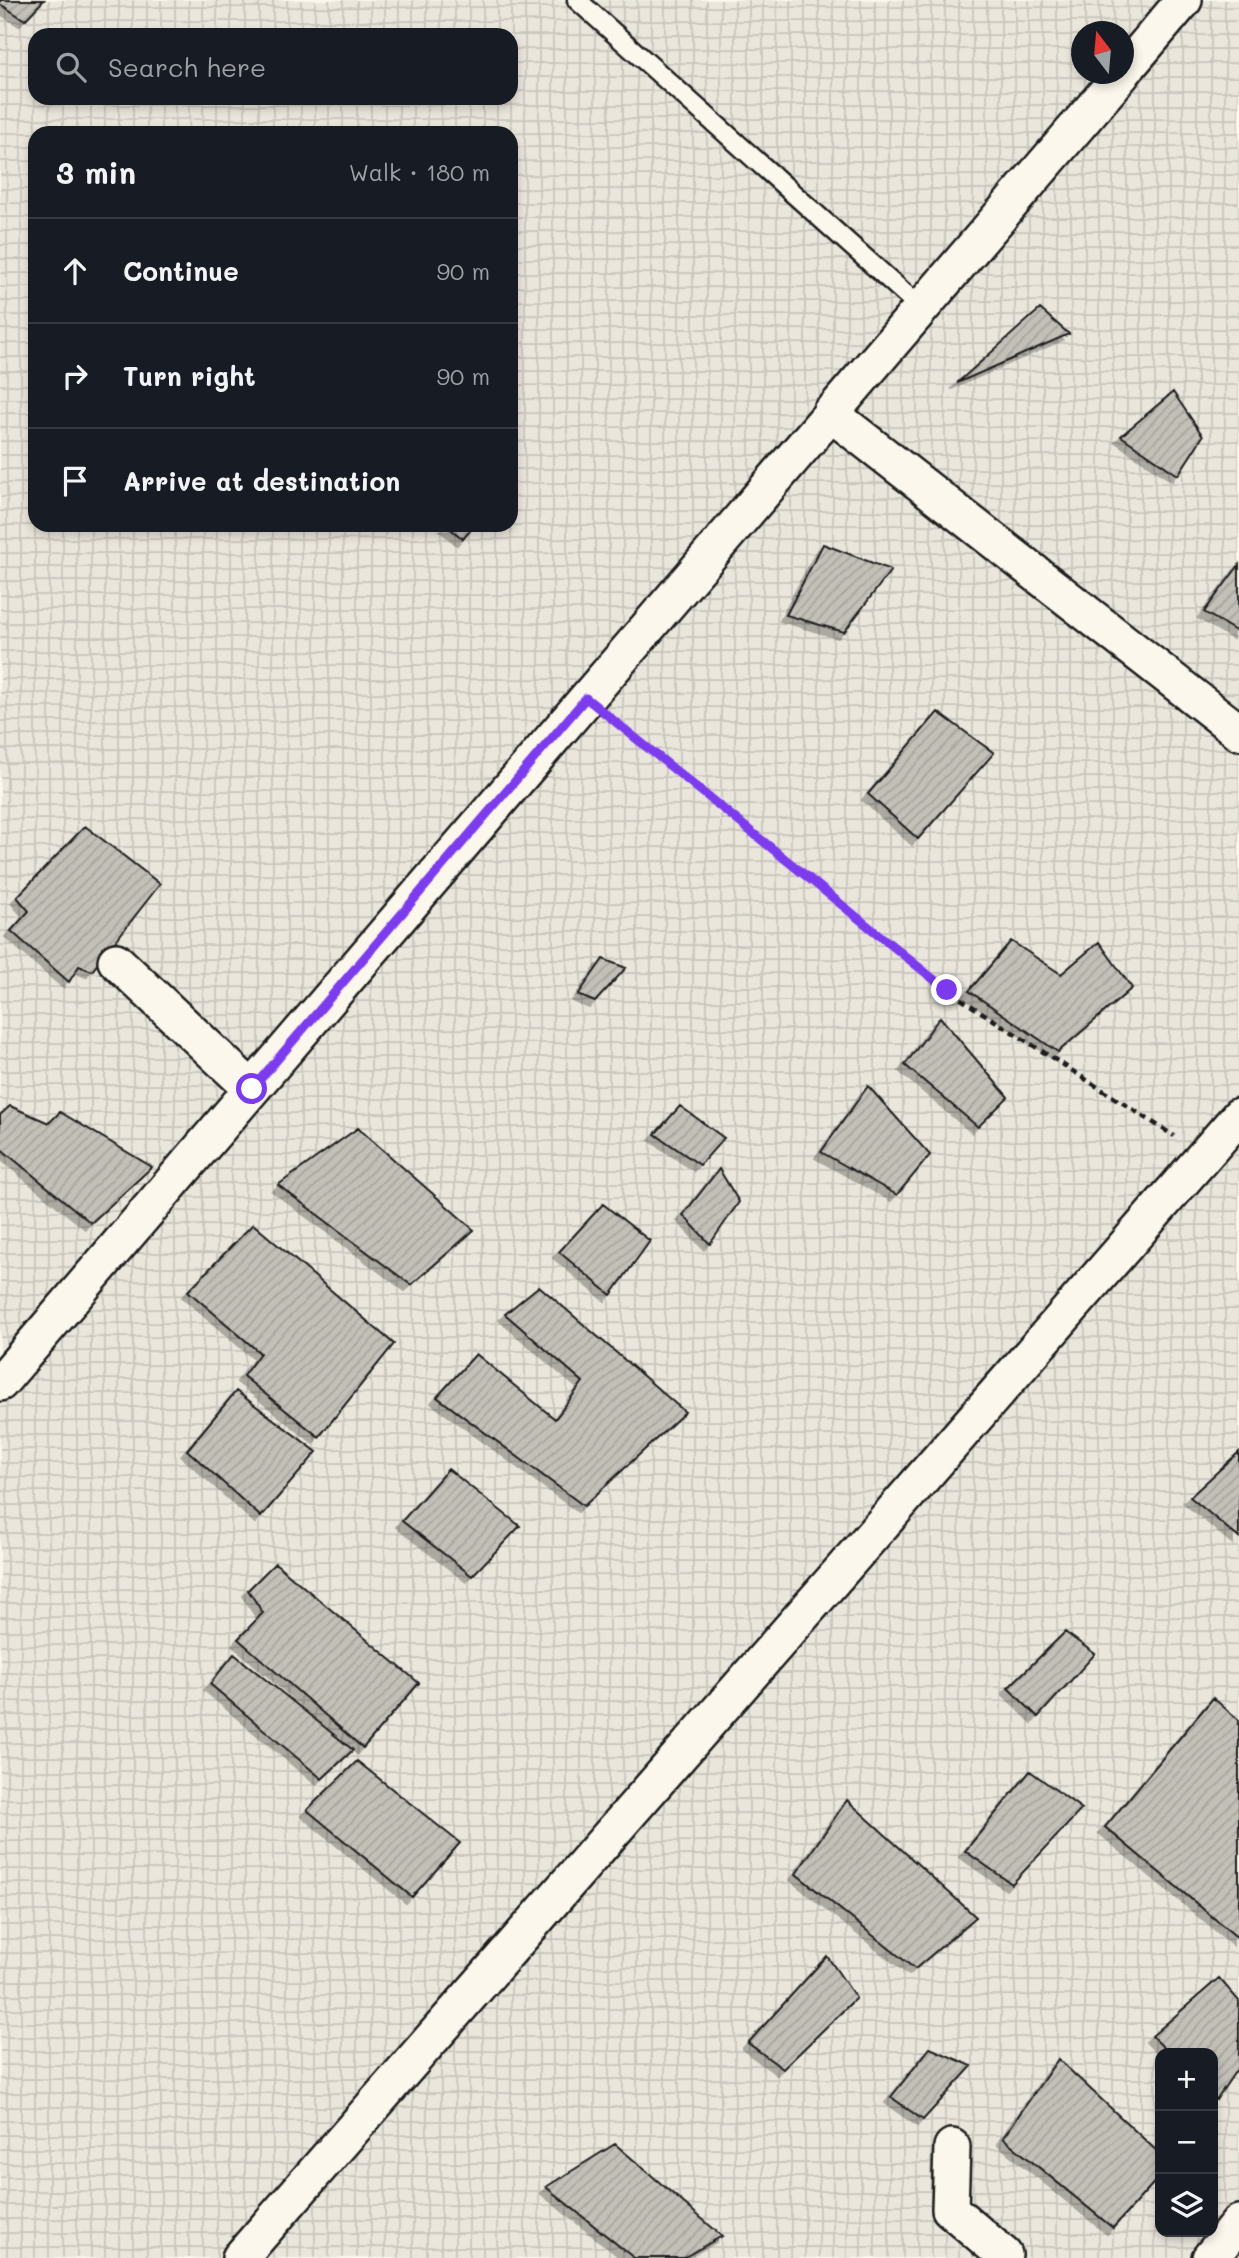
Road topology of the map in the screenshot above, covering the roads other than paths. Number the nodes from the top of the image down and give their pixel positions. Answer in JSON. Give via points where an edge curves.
{"nodes":[{"id":1,"x":577,"y":0,"type":"edge"},
{"id":2,"x":1184,"y":0,"type":"edge"},
{"id":3,"x":1134,"y":59,"type":"edge"},
{"id":4,"x":1113,"y":84,"type":"edge"},
{"id":5,"x":922,"y":309,"type":"junction"},
{"id":6,"x":830,"y":413,"type":"junction"},
{"id":7,"x":1239,"y":732,"type":"edge"},
{"id":8,"x":116,"y":961,"type":"dead end"},
{"id":9,"x":252,"y":1089,"type":"junction"},
{"id":10,"x":1239,"y":1116,"type":"edge"},
{"id":11,"x":0,"y":1383,"type":"edge"},
{"id":12,"x":951,"y":2147,"type":"dead end"},
{"id":13,"x":1239,"y":2223,"type":"edge"},
{"id":14,"x":240,"y":2258,"type":"edge"},
{"id":15,"x":1002,"y":2258,"type":"edge"},
{"id":16,"x":1210,"y":2258,"type":"edge"}],
"edges":[{"from":1,"to":5,"type":"lane"},
{"from":2,"to":3,"type":"street"},
{"from":4,"to":5,"type":"street"},
{"from":5,"to":6,"type":"street"},
{"from":6,"to":7,"type":"street"},
{"from":6,"to":9,"type":"street"},
{"from":8,"to":9,"type":"street"},
{"from":9,"to":11,"type":"street"},
{"from":10,"to":14,"type":"street"},
{"from":12,"to":15,"type":"street","via":[[950,2208],[1004,2255]]},
{"from":13,"to":16,"type":"street"}]}
